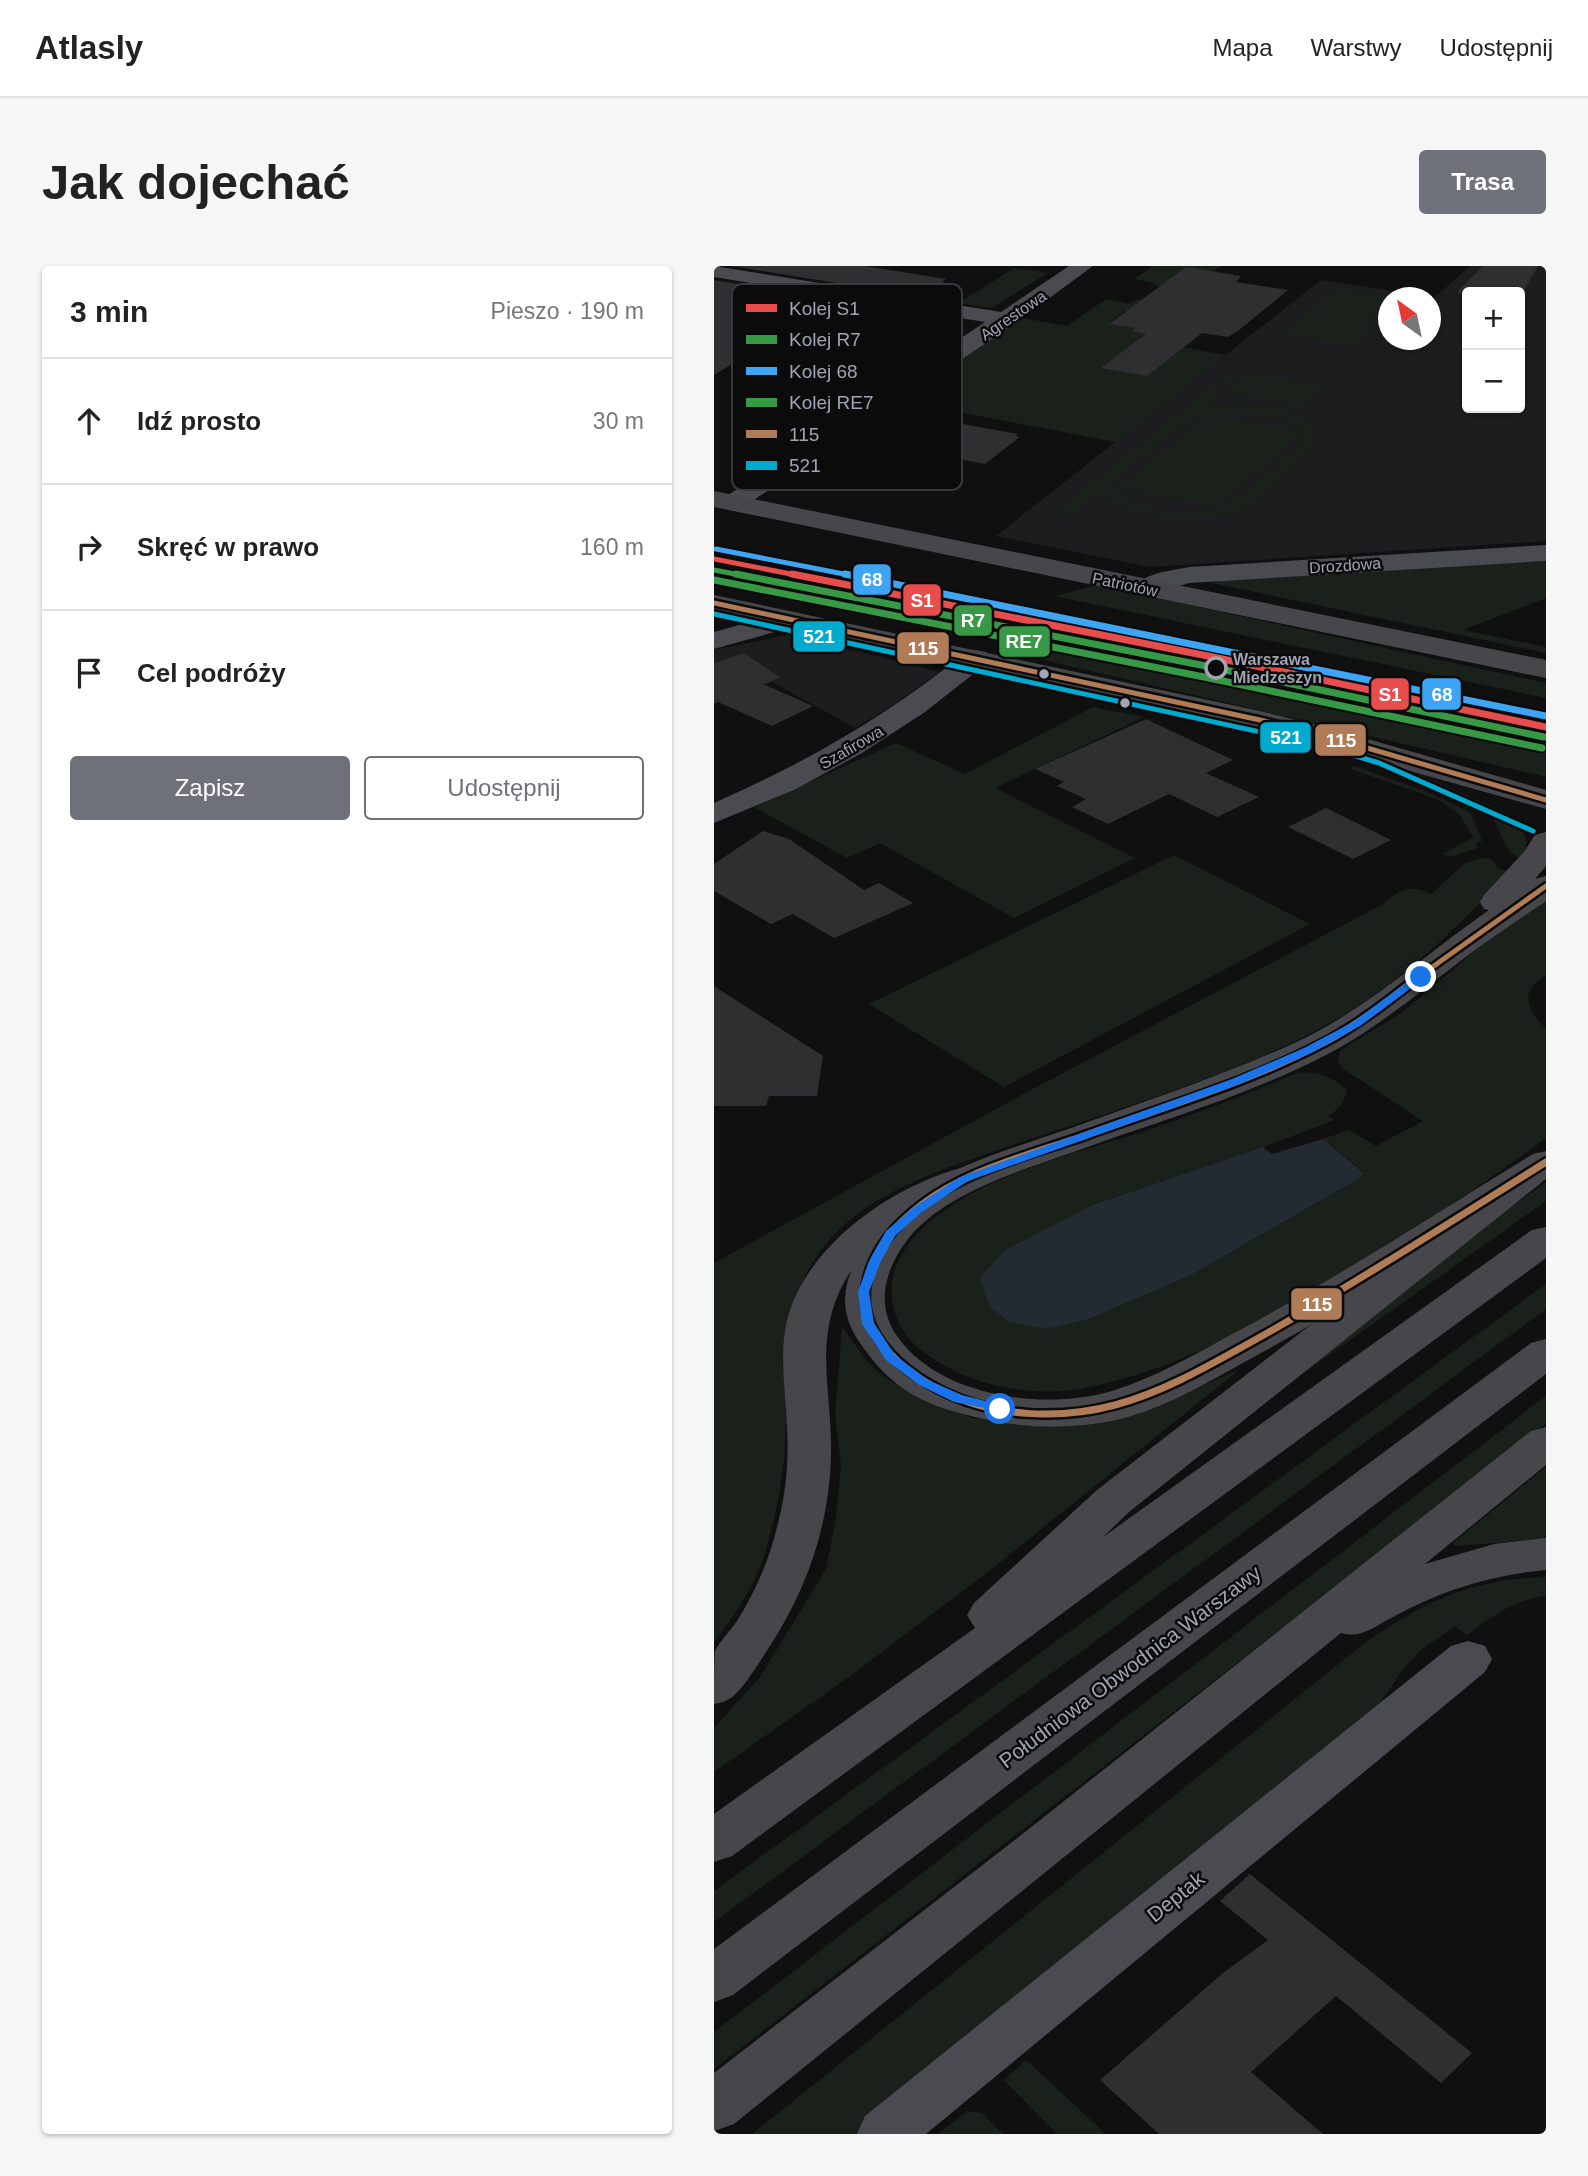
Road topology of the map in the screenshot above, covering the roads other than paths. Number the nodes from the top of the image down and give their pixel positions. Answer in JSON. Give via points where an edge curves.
{"nodes":[{"id":1,"x":1083,"y":266,"type":"edge"},
{"id":2,"x":714,"y":271,"type":"edge"},
{"id":3,"x":793,"y":284,"type":"edge"},
{"id":4,"x":962,"y":312,"type":"edge"},
{"id":5,"x":1006,"y":319,"type":"junction"},
{"id":6,"x":962,"y":347,"type":"edge"},
{"id":7,"x":740,"y":490,"type":"edge"},
{"id":8,"x":723,"y":501,"type":"edge"},
{"id":9,"x":1546,"y":552,"type":"edge"},
{"id":10,"x":1147,"y":588,"type":"junction"},
{"id":11,"x":714,"y":603,"type":"edge"},
{"id":12,"x":789,"y":619,"type":"junction"},
{"id":13,"x":714,"y":641,"type":"edge"},
{"id":14,"x":976,"y":658,"type":"junction"},
{"id":15,"x":1544,"y":669,"type":"edge"},
{"id":16,"x":1383,"y":753,"type":"junction"},
{"id":17,"x":1546,"y":785,"type":"edge"},
{"id":18,"x":714,"y":814,"type":"edge"},
{"id":19,"x":1544,"y":823,"type":"edge"},
{"id":20,"x":1546,"y":886,"type":"edge"},
{"id":21,"x":1454,"y":950,"type":"junction"},
{"id":22,"x":1537,"y":1169,"type":"edge"},
{"id":23,"x":964,"y":1179,"type":"junction"},
{"id":24,"x":1546,"y":1239,"type":"edge"},
{"id":25,"x":1546,"y":1353,"type":"edge"},
{"id":26,"x":1546,"y":1442,"type":"edge"},
{"id":27,"x":1546,"y":1554,"type":"edge"},
{"id":28,"x":1468,"y":1659,"type":"dead end"},
{"id":29,"x":1245,"y":1683,"type":"junction"},
{"id":30,"x":714,"y":1686,"type":"edge"},
{"id":31,"x":864,"y":1731,"type":"junction"},
{"id":32,"x":714,"y":1840,"type":"edge"},
{"id":33,"x":714,"y":1979,"type":"edge"},
{"id":34,"x":714,"y":2106,"type":"edge"},
{"id":35,"x":885,"y":2134,"type":"edge"}],
"edges":[{"from":1,"to":5,"type":"street","name":"Agrestowa"},
{"from":2,"to":3,"type":"street"},
{"from":4,"to":5,"type":"street"},
{"from":5,"to":6,"type":"street","name":"Agrestowa"},
{"from":7,"to":8,"type":"street","name":"Agrestowa"},
{"from":8,"to":10,"type":"main road","name":"Patriotów"},
{"from":9,"to":10,"type":"street","name":"Drozdowa","via":[[1189,575]]},
{"from":10,"to":15,"type":"main road","name":"Patriotów"},
{"from":11,"to":12,"type":"main road"},
{"from":12,"to":13,"type":"street"},
{"from":12,"to":14,"type":"main road"},
{"from":14,"to":16,"type":"main road","via":[[1260,720]]},
{"from":14,"to":18,"type":"street","name":"Szafirowa","via":[[921,704],[875,733],[792,781]]},
{"from":16,"to":17,"type":"main road","via":[[1469,765]]},
{"from":16,"to":19,"type":"main road"},
{"from":19,"to":21,"type":"main road","via":[[1536,857]]},
{"from":20,"to":21,"type":"main road"},
{"from":21,"to":23,"type":"main road","via":[[1357,1024],[1307,1051]]},
{"from":22,"to":23,"type":"main road","via":[[1307,1311],[1205,1368],[1112,1406],[1054,1414],[958,1399],[923,1382],[891,1357],[868,1324],[863,1292],[890,1234]]},
{"from":22,"to":31,"type":"main road","via":[[1114,1501]]},
{"from":23,"to":30,"type":"main road","via":[[874,1227],[840,1258],[817,1295],[805,1334],[809,1457],[800,1530],[782,1586],[746,1649]]},
{"from":24,"to":31,"type":"main road"},
{"from":25,"to":33,"type":"main road","name":"Południowa Obwodnica Warszawy"},
{"from":26,"to":29,"type":"main road"},
{"from":27,"to":29,"type":"main road","via":[[1478,1563],[1426,1582],[1382,1601]]},
{"from":28,"to":35,"type":"street","name":"Deptak"},
{"from":29,"to":34,"type":"main road"},
{"from":31,"to":32,"type":"main road"}]}
